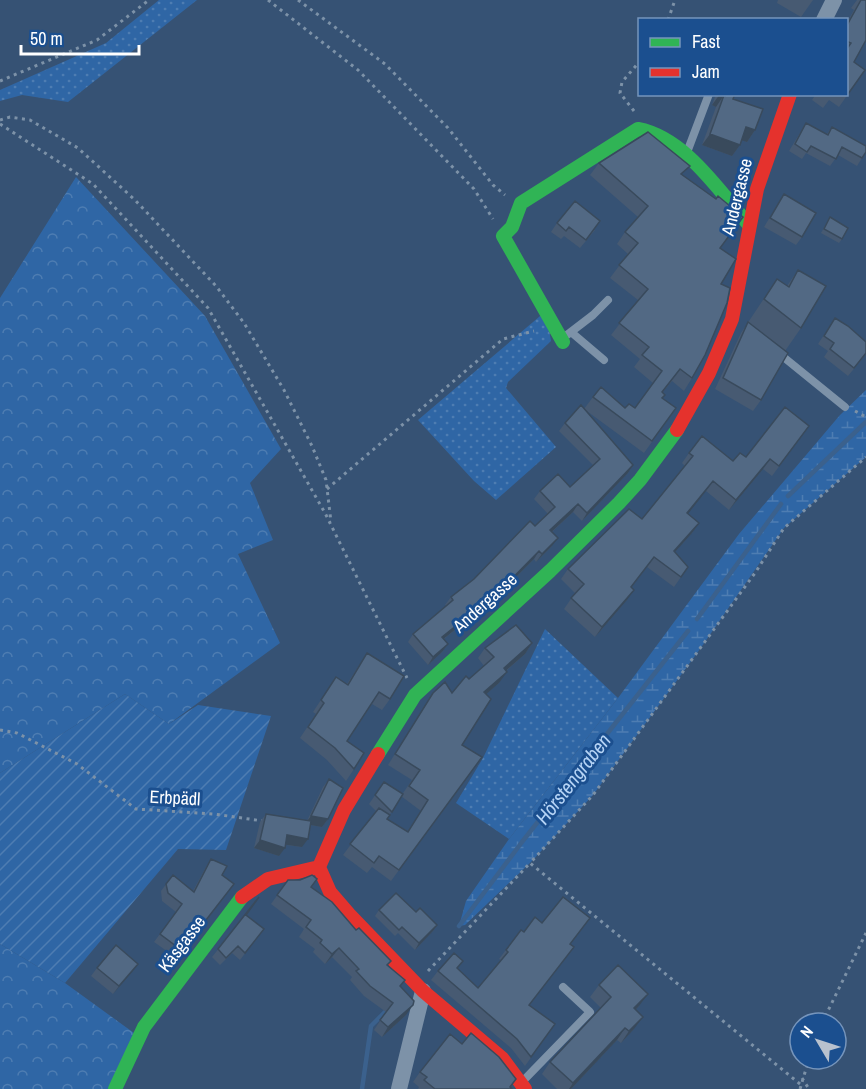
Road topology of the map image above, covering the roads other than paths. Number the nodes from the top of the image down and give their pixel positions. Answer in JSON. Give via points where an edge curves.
{"nodes":[{"id":1,"x":834,"y":0,"type":"edge"},
{"id":2,"x":825,"y":18,"type":"edge"},
{"id":3,"x":708,"y":96,"type":"edge"},
{"id":4,"x":789,"y":96,"type":"edge"},
{"id":5,"x":686,"y":156,"type":"junction"},
{"id":6,"x":749,"y":225,"type":"junction"},
{"id":7,"x":608,"y":300,"type":"dead end"},
{"id":8,"x":563,"y":335,"type":"junction"},
{"id":9,"x":772,"y":348,"type":"edge"},
{"id":10,"x":604,"y":360,"type":"dead end"},
{"id":11,"x":845,"y":407,"type":"dead end"},
{"id":12,"x":319,"y":867,"type":"junction"},
{"id":13,"x":419,"y":987,"type":"junction"},
{"id":14,"x":563,"y":987,"type":"dead end"},
{"id":15,"x":523,"y":1086,"type":"edge"},
{"id":16,"x":115,"y":1089,"type":"edge"},
{"id":17,"x":399,"y":1089,"type":"edge"}],
"edges":[{"from":1,"to":2,"type":"street"},
{"from":3,"to":5,"type":"lane"},
{"from":4,"to":6,"type":"street","name":"Andergasse"},
{"from":5,"to":6,"type":"street"},
{"from":5,"to":8,"type":"street","via":[[648,129],[638,129],[521,203],[512,227],[503,236]]},
{"from":6,"to":12,"type":"street","name":"Andergasse","via":[[736,322],[673,437],[640,480],[550,571],[416,695],[344,810]]},
{"from":7,"to":8,"type":"lane"},
{"from":8,"to":10,"type":"lane"},
{"from":9,"to":11,"type":"lane"},
{"from":12,"to":13,"type":"street","via":[[330,891]]},
{"from":12,"to":16,"type":"street","name":"Käsgasse","via":[[268,879],[248,891],[230,910],[144,1027]]},
{"from":13,"to":15,"type":"street","via":[[501,1058]]},
{"from":13,"to":17,"type":"street"},
{"from":14,"to":15,"type":"lane","via":[[590,1012]]}]}
